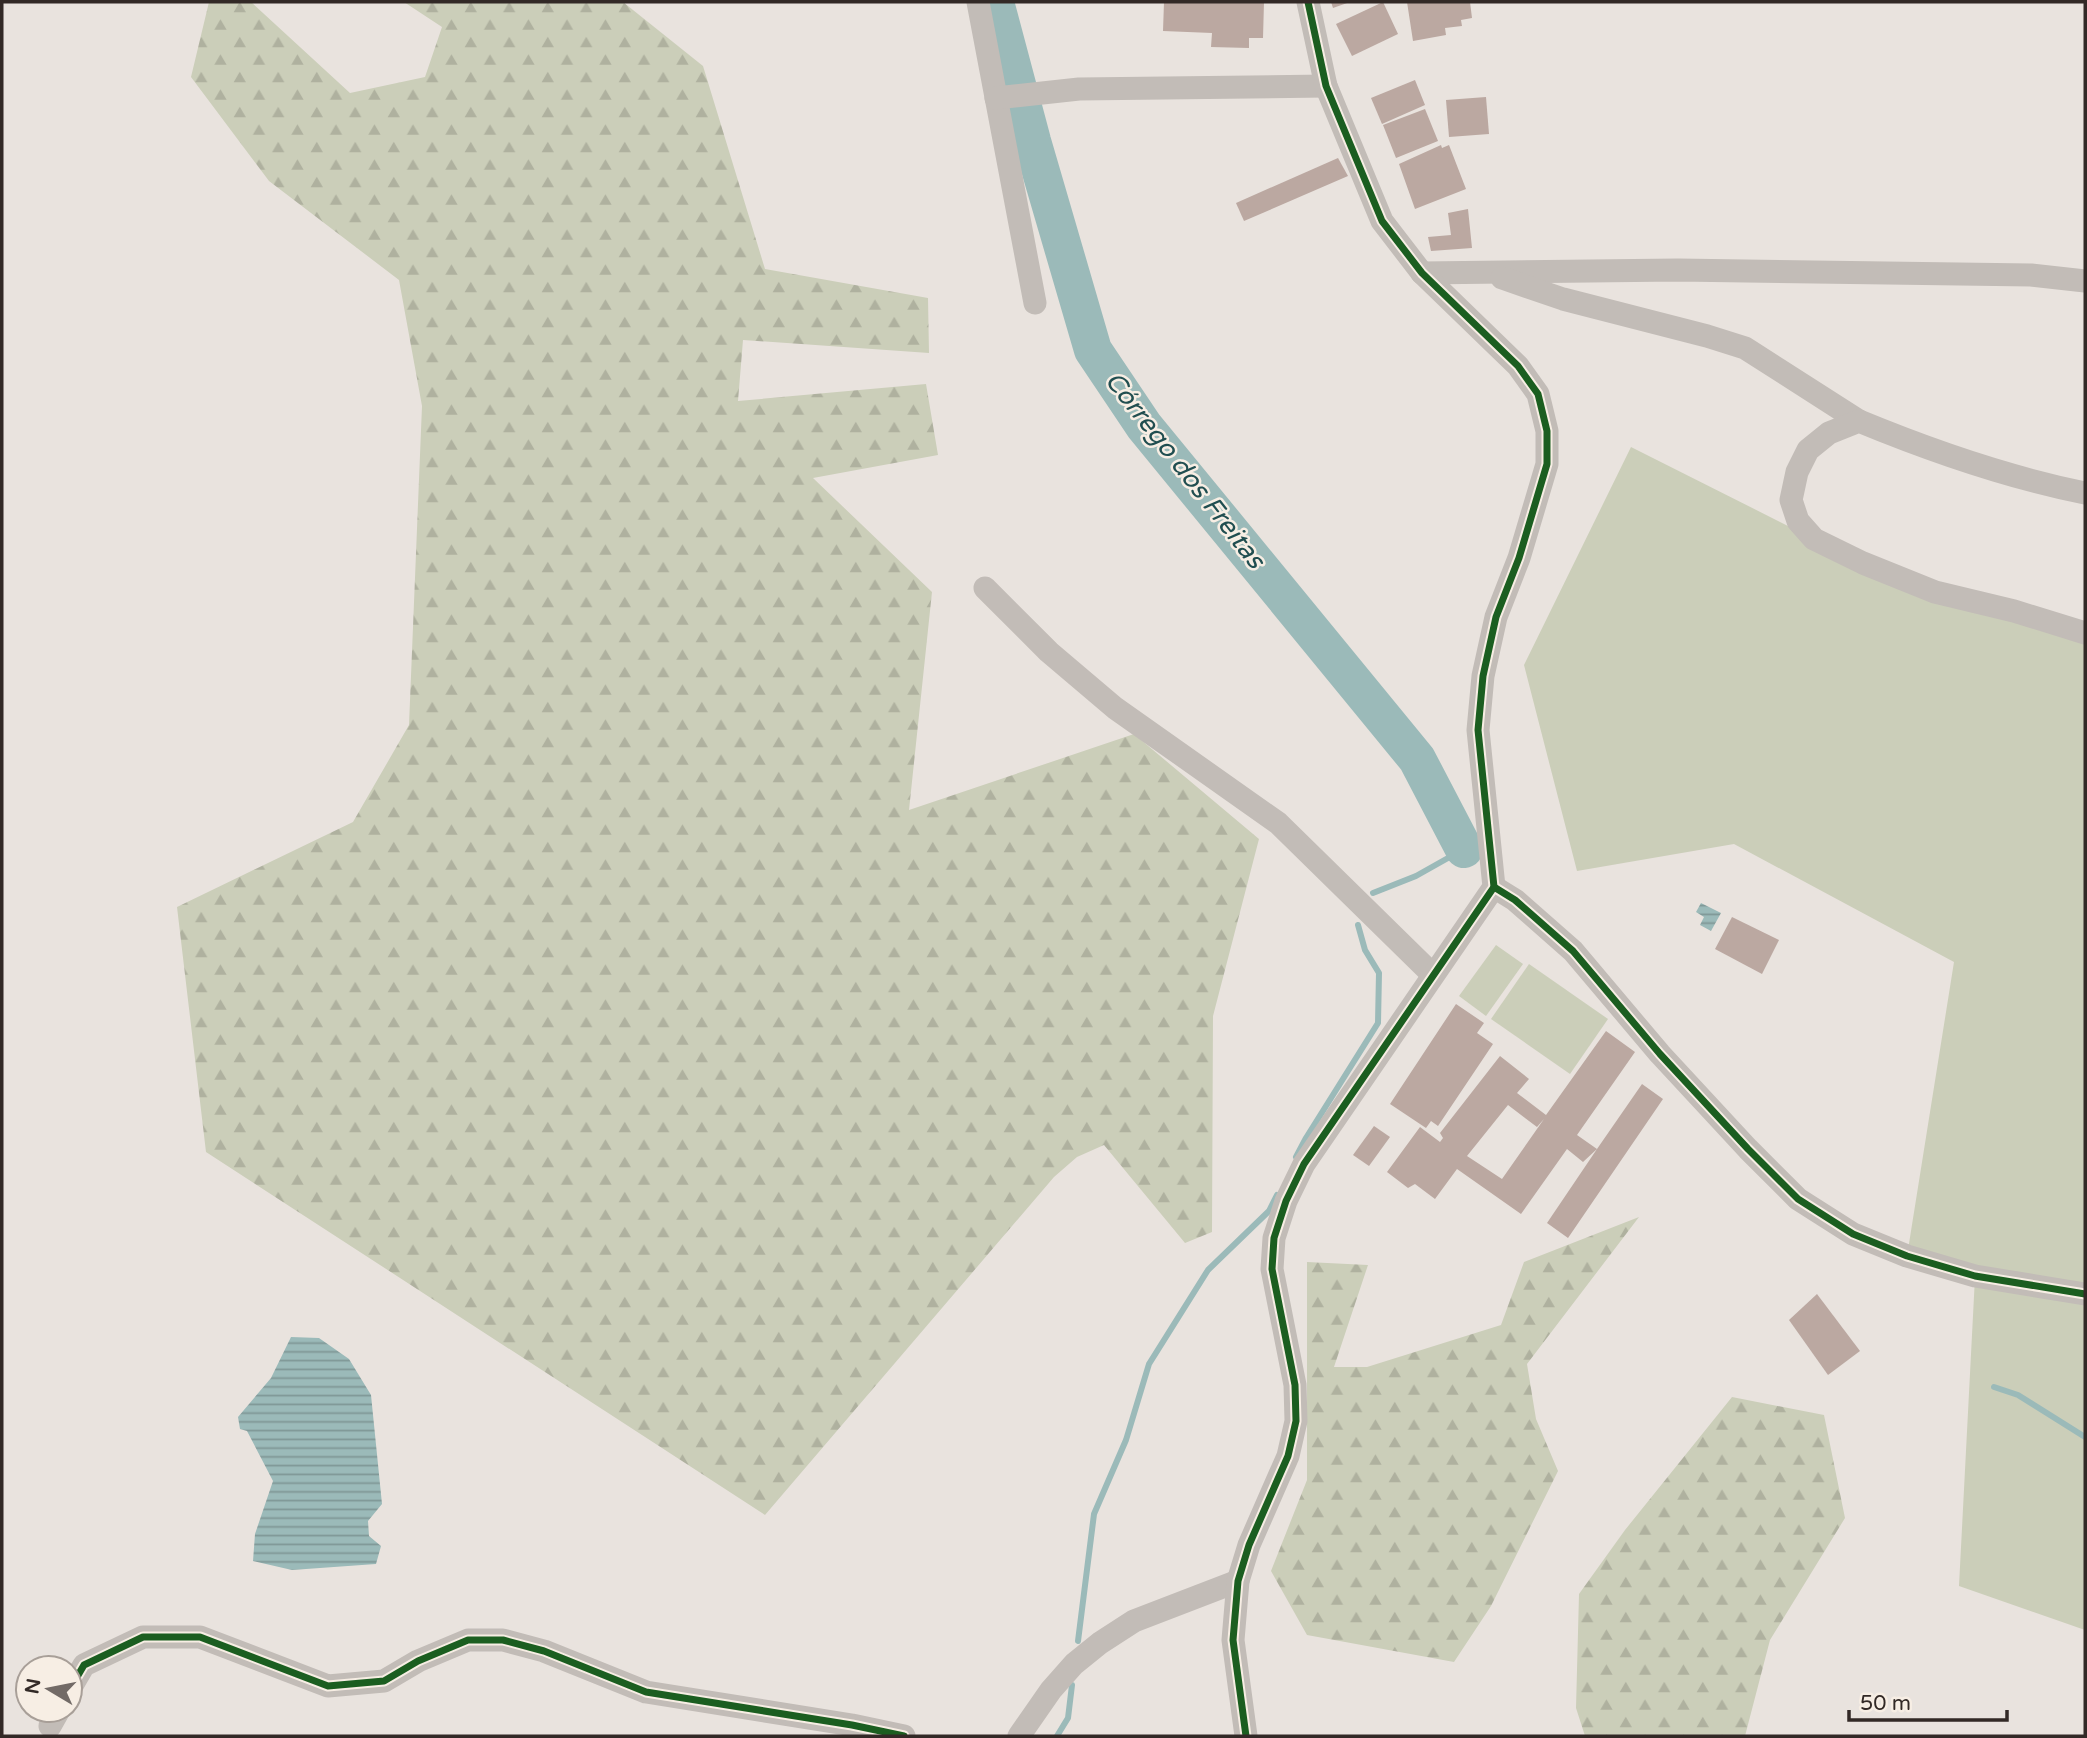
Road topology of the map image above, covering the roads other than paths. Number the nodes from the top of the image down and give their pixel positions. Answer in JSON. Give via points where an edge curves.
{"nodes":[{"id":1,"x":978,"y":2,"type":"edge"},
{"id":2,"x":1308,"y":2,"type":"edge"},
{"id":3,"x":1326,"y":86,"type":"junction"},
{"id":4,"x":1001,"y":97,"type":"junction"},
{"id":5,"x":1422,"y":273,"type":"junction"},
{"id":6,"x":1487,"y":273,"type":"junction"},
{"id":7,"x":2085,"y":281,"type":"edge"},
{"id":8,"x":1035,"y":303,"type":"dead end"},
{"id":9,"x":1859,"y":421,"type":"junction"},
{"id":10,"x":2085,"y":493,"type":"edge"},
{"id":11,"x":985,"y":588,"type":"dead end"},
{"id":12,"x":2085,"y":633,"type":"edge"},
{"id":13,"x":1494,"y":887,"type":"junction"},
{"id":14,"x":1432,"y":974,"type":"junction"},
{"id":15,"x":2085,"y":1294,"type":"edge"},
{"id":16,"x":1238,"y":1581,"type":"junction"},
{"id":17,"x":84,"y":1665,"type":"edge"},
{"id":18,"x":904,"y":1736,"type":"edge"},
{"id":19,"x":1019,"y":1736,"type":"edge"},
{"id":20,"x":1246,"y":1736,"type":"edge"}],
"edges":[{"from":1,"to":4,"type":"street"},
{"from":2,"to":3,"type":"street"},
{"from":3,"to":4,"type":"street","via":[[1079,89]]},
{"from":3,"to":5,"type":"street","via":[[1382,222]]},
{"from":4,"to":8,"type":"street"},
{"from":5,"to":6,"type":"street"},
{"from":5,"to":13,"type":"street","via":[[1518,366],[1538,394],[1547,431],[1547,464],[1496,617],[1483,676],[1478,730]]},
{"from":6,"to":7,"type":"street","via":[[1678,270],[2031,275]]},
{"from":6,"to":9,"type":"street","via":[[1563,299],[1745,348]]},
{"from":9,"to":10,"type":"street","via":[[1935,452]]},
{"from":9,"to":12,"type":"street","via":[[1829,433],[1808,450],[1797,472],[1791,500],[1798,521],[1814,539],[1935,592]]},
{"from":11,"to":14,"type":"street","via":[[1049,652],[1115,708],[1278,823]]},
{"from":13,"to":14,"type":"street"},
{"from":13,"to":15,"type":"street","via":[[1573,951],[1660,1054],[1798,1199],[1853,1234],[1907,1256],[1975,1276]]},
{"from":14,"to":16,"type":"street","via":[[1304,1164],[1286,1200],[1274,1238],[1272,1269],[1295,1385],[1296,1421],[1288,1456]]},
{"from":16,"to":19,"type":"street","via":[[1134,1621],[1100,1643],[1051,1690]]},
{"from":16,"to":20,"type":"street","via":[[1233,1640]]},
{"from":17,"to":18,"type":"street","via":[[143,1637],[200,1637],[328,1686],[384,1681],[468,1640],[503,1640],[544,1651],[646,1692]]}]}
